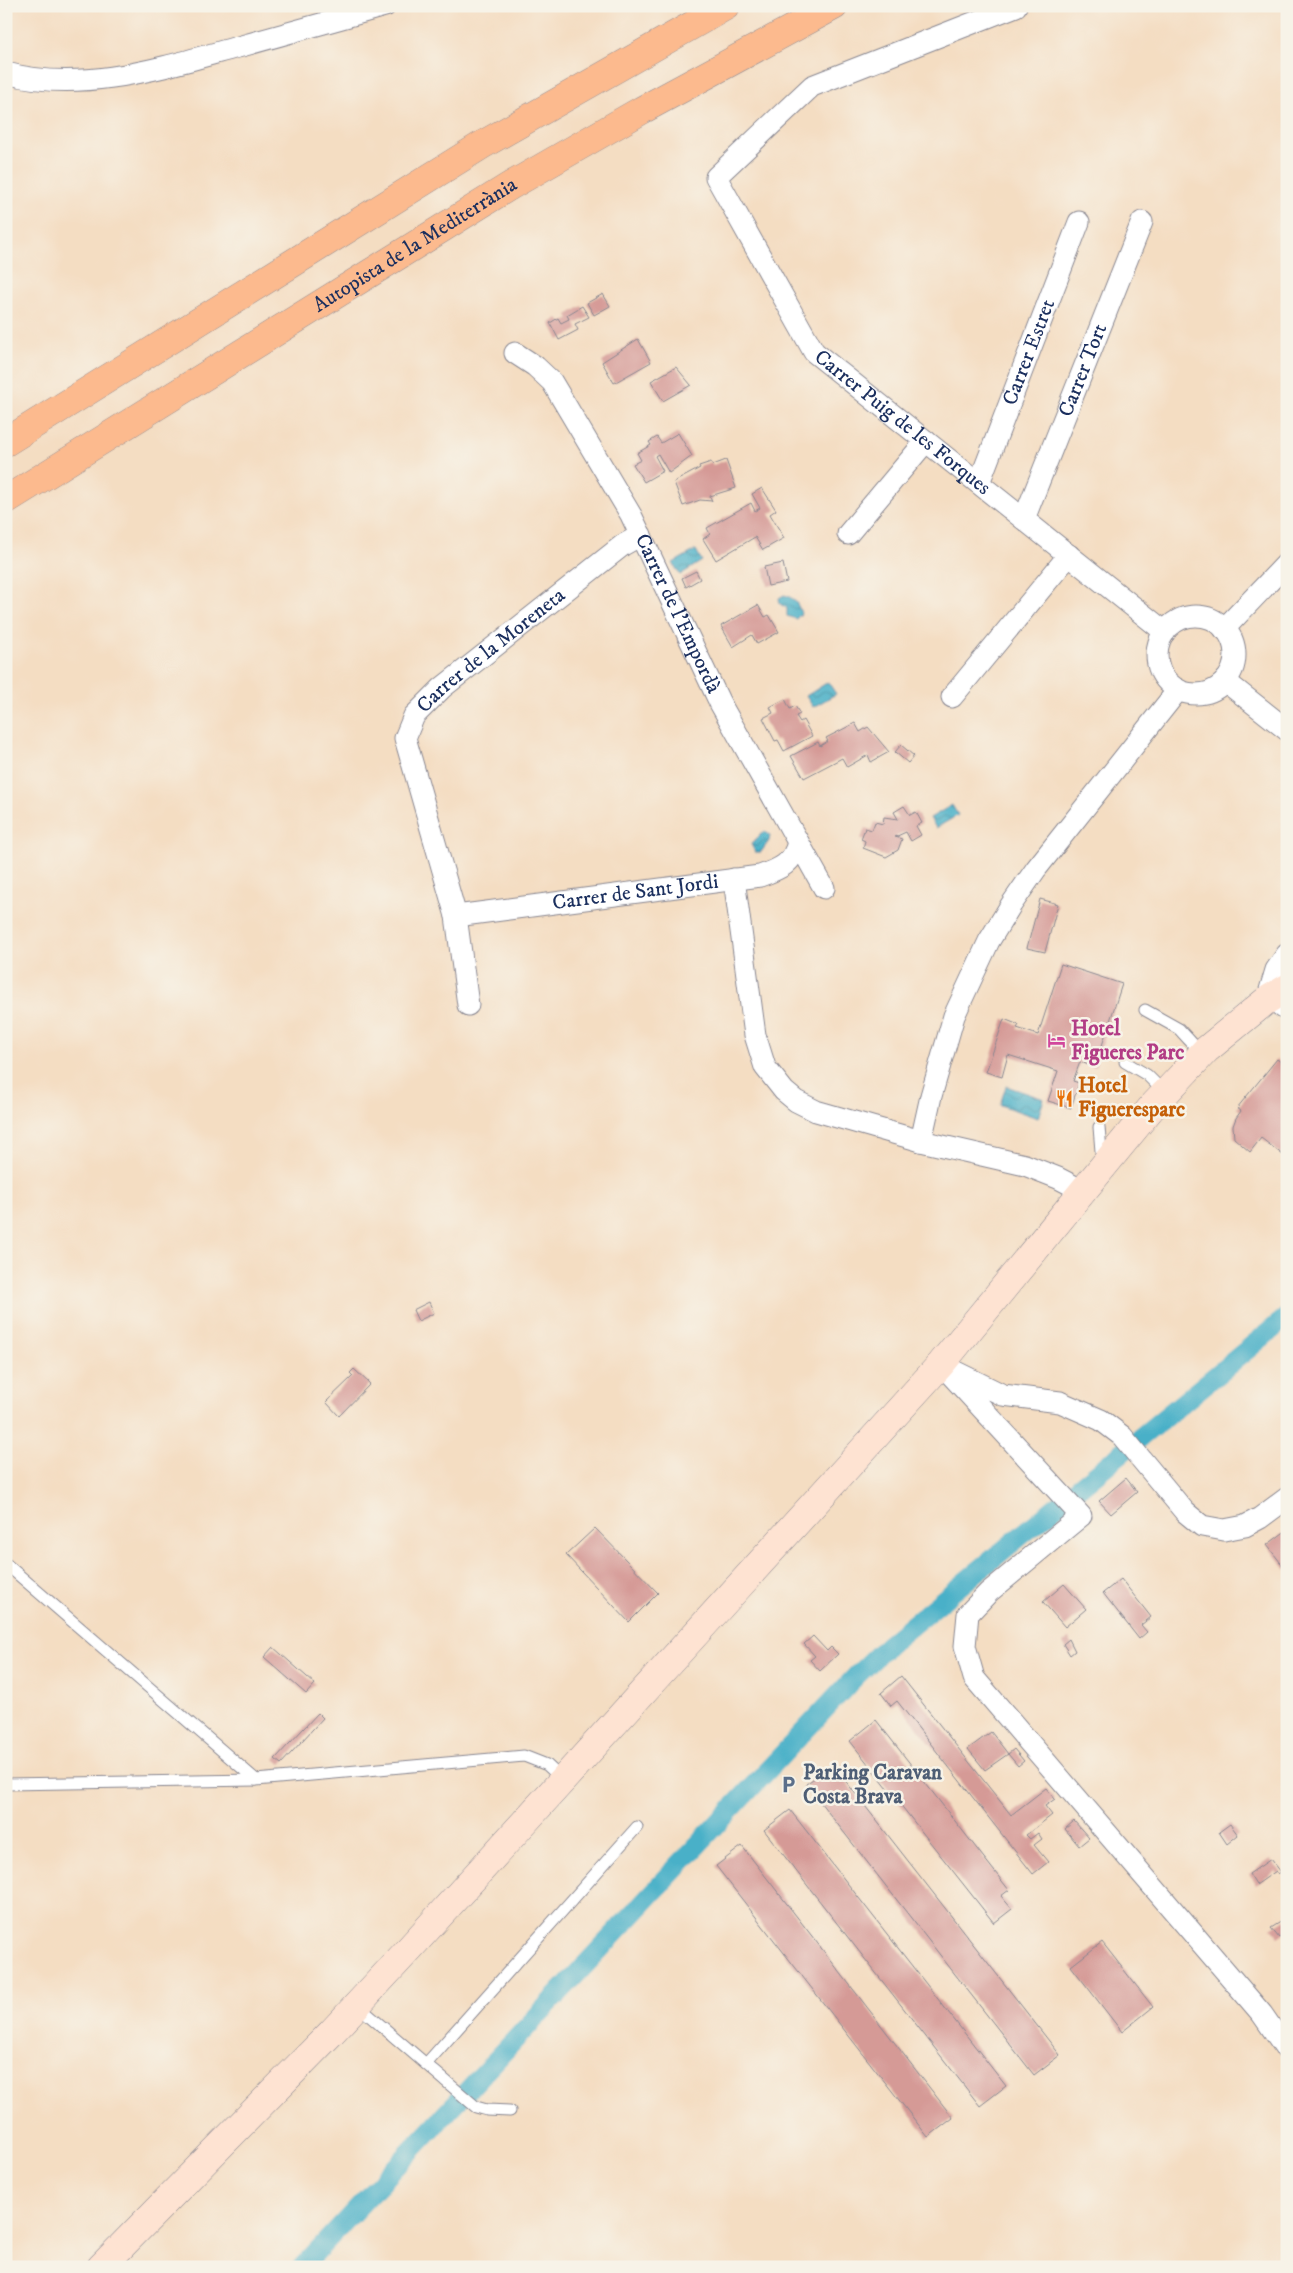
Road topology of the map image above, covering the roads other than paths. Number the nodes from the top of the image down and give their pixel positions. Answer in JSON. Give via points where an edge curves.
{"nodes":[{"id":1,"x":385,"y":6,"type":"edge"},
{"id":2,"x":726,"y":6,"type":"edge"},
{"id":3,"x":834,"y":6,"type":"edge"},
{"id":4,"x":1016,"y":6,"type":"edge"},
{"id":5,"x":6,"y":74,"type":"edge"},
{"id":6,"x":1079,"y":222,"type":"dead end"},
{"id":7,"x":1142,"y":222,"type":"dead end"},
{"id":8,"x":515,"y":353,"type":"dead end"},
{"id":9,"x":926,"y":441,"type":"junction"},
{"id":10,"x":6,"y":442,"type":"edge"},
{"id":11,"x":979,"y":484,"type":"junction"},
{"id":12,"x":6,"y":500,"type":"edge"},
{"id":13,"x":1024,"y":519,"type":"junction"},
{"id":14,"x":848,"y":534,"type":"dead end"},
{"id":15,"x":641,"y":536,"type":"junction"},
{"id":16,"x":1069,"y":555,"type":"junction"},
{"id":17,"x":1287,"y":563,"type":"edge"},
{"id":18,"x":1224,"y":628,"type":"junction"},
{"id":19,"x":1165,"y":632,"type":"junction"},
{"id":20,"x":1225,"y":681,"type":"junction"},
{"id":21,"x":1178,"y":690,"type":"junction"},
{"id":22,"x":952,"y":697,"type":"dead end"},
{"id":23,"x":1287,"y":730,"type":"edge"},
{"id":24,"x":798,"y":842,"type":"junction"},
{"id":25,"x":734,"y":879,"type":"junction"},
{"id":26,"x":824,"y":888,"type":"dead end"},
{"id":27,"x":456,"y":916,"type":"junction"},
{"id":28,"x":1287,"y":954,"type":"edge"},
{"id":29,"x":1280,"y":1002,"type":"edge"},
{"id":30,"x":468,"y":1006,"type":"dead end"},
{"id":31,"x":1144,"y":1010,"type":"dead end"},
{"id":32,"x":1202,"y":1054,"type":"junction"},
{"id":33,"x":1125,"y":1062,"type":"dead end"},
{"id":34,"x":1165,"y":1093,"type":"junction"},
{"id":35,"x":1099,"y":1127,"type":"dead end"},
{"id":36,"x":921,"y":1141,"type":"junction"},
{"id":37,"x":1103,"y":1167,"type":"junction"},
{"id":38,"x":1083,"y":1190,"type":"junction"},
{"id":39,"x":941,"y":1364,"type":"junction"},
{"id":40,"x":1287,"y":1498,"type":"edge"},
{"id":41,"x":6,"y":1564,"type":"edge"},
{"id":42,"x":256,"y":1780,"type":"junction"},
{"id":43,"x":564,"y":1780,"type":"junction"},
{"id":44,"x":6,"y":1784,"type":"edge"},
{"id":45,"x":637,"y":1827,"type":"dead end"},
{"id":46,"x":357,"y":2005,"type":"junction"},
{"id":47,"x":1287,"y":2050,"type":"edge"},
{"id":48,"x":426,"y":2064,"type":"junction"},
{"id":49,"x":510,"y":2111,"type":"dead end"},
{"id":50,"x":101,"y":2267,"type":"edge"}],
"edges":[{"from":1,"to":5,"type":"street","via":[[196,58],[115,76],[54,81]]},
{"from":2,"to":10,"type":"highway","via":[[482,145]]},
{"from":3,"to":12,"type":"highway","name":"Autopista de la Mediterrània","via":[[510,186]]},
{"from":4,"to":9,"type":"street","name":"Carrer Puig de les Forques","via":[[812,86],[716,176],[814,352]]},
{"from":6,"to":11,"type":"street","name":"Carrer Estret"},
{"from":7,"to":13,"type":"street","name":"Carrer Tort"},
{"from":8,"to":15,"type":"street","name":"Carrer de l'Empordà","via":[[552,382]]},
{"from":9,"to":11,"type":"street","name":"Carrer Puig de les Forques"},
{"from":9,"to":14,"type":"street"},
{"from":11,"to":13,"type":"street","name":"Carrer Puig de les Forques"},
{"from":13,"to":16,"type":"street","name":"Carrer Puig de les Forques"},
{"from":15,"to":24,"type":"street","name":"Carrer de l'Empordà","via":[[720,703]]},
{"from":15,"to":27,"type":"street","name":"Carrer de la Moreneta","via":[[623,545],[450,682],[414,716],[405,738]]},
{"from":16,"to":19,"type":"street","name":"Carrer Puig de les Forques"},
{"from":16,"to":22,"type":"street"},
{"from":17,"to":18,"type":"street"},
{"from":18,"to":19,"type":"street","via":[[1213,621],[1194,617],[1175,622]]},
{"from":18,"to":20,"type":"street","via":[[1231,638],[1234,661]]},
{"from":19,"to":21,"type":"street","via":[[1157,657],[1160,670]]},
{"from":20,"to":21,"type":"street","via":[[1215,690],[1203,694]]},
{"from":20,"to":23,"type":"street"},
{"from":21,"to":36,"type":"street","via":[[1036,869],[989,941],[954,1016]]},
{"from":24,"to":25,"type":"street","name":"Carrer de Sant Jordi","via":[[791,861],[779,870]]},
{"from":24,"to":26,"type":"street","name":"Carrer de l'Empordà"},
{"from":25,"to":27,"type":"street","name":"Carrer de Sant Jordi"},
{"from":25,"to":36,"type":"street","via":[[755,1035],[773,1079],[796,1101],[816,1111]]},
{"from":27,"to":30,"type":"street","name":"Carrer de la Moreneta"},
{"from":28,"to":29,"type":"street","via":[[1276,970]]},
{"from":29,"to":32,"type":"main road"},
{"from":31,"to":32,"type":"lane","via":[[1179,1029]]},
{"from":32,"to":34,"type":"main road"},
{"from":33,"to":34,"type":"lane","via":[[1148,1075]]},
{"from":34,"to":37,"type":"main road"},
{"from":35,"to":37,"type":"lane"},
{"from":36,"to":38,"type":"street","via":[[1025,1165]]},
{"from":37,"to":38,"type":"main road"},
{"from":38,"to":39,"type":"main road"},
{"from":39,"to":40,"type":"street","via":[[1004,1395],[1060,1402],[1102,1420],[1122,1436],[1185,1512],[1202,1526],[1224,1530],[1245,1526]]},
{"from":39,"to":43,"type":"main road"},
{"from":39,"to":47,"type":"street","via":[[1081,1516],[988,1592],[968,1614],[965,1646],[974,1678],[1262,2014]]},
{"from":41,"to":42,"type":"lane"},
{"from":42,"to":43,"type":"lane","via":[[524,1756],[547,1766]]},
{"from":42,"to":44,"type":"lane"},
{"from":43,"to":46,"type":"main road"},
{"from":45,"to":48,"type":"lane"},
{"from":46,"to":48,"type":"lane"},
{"from":46,"to":50,"type":"main road"},
{"from":48,"to":49,"type":"lane","via":[[476,2107]]}]}
